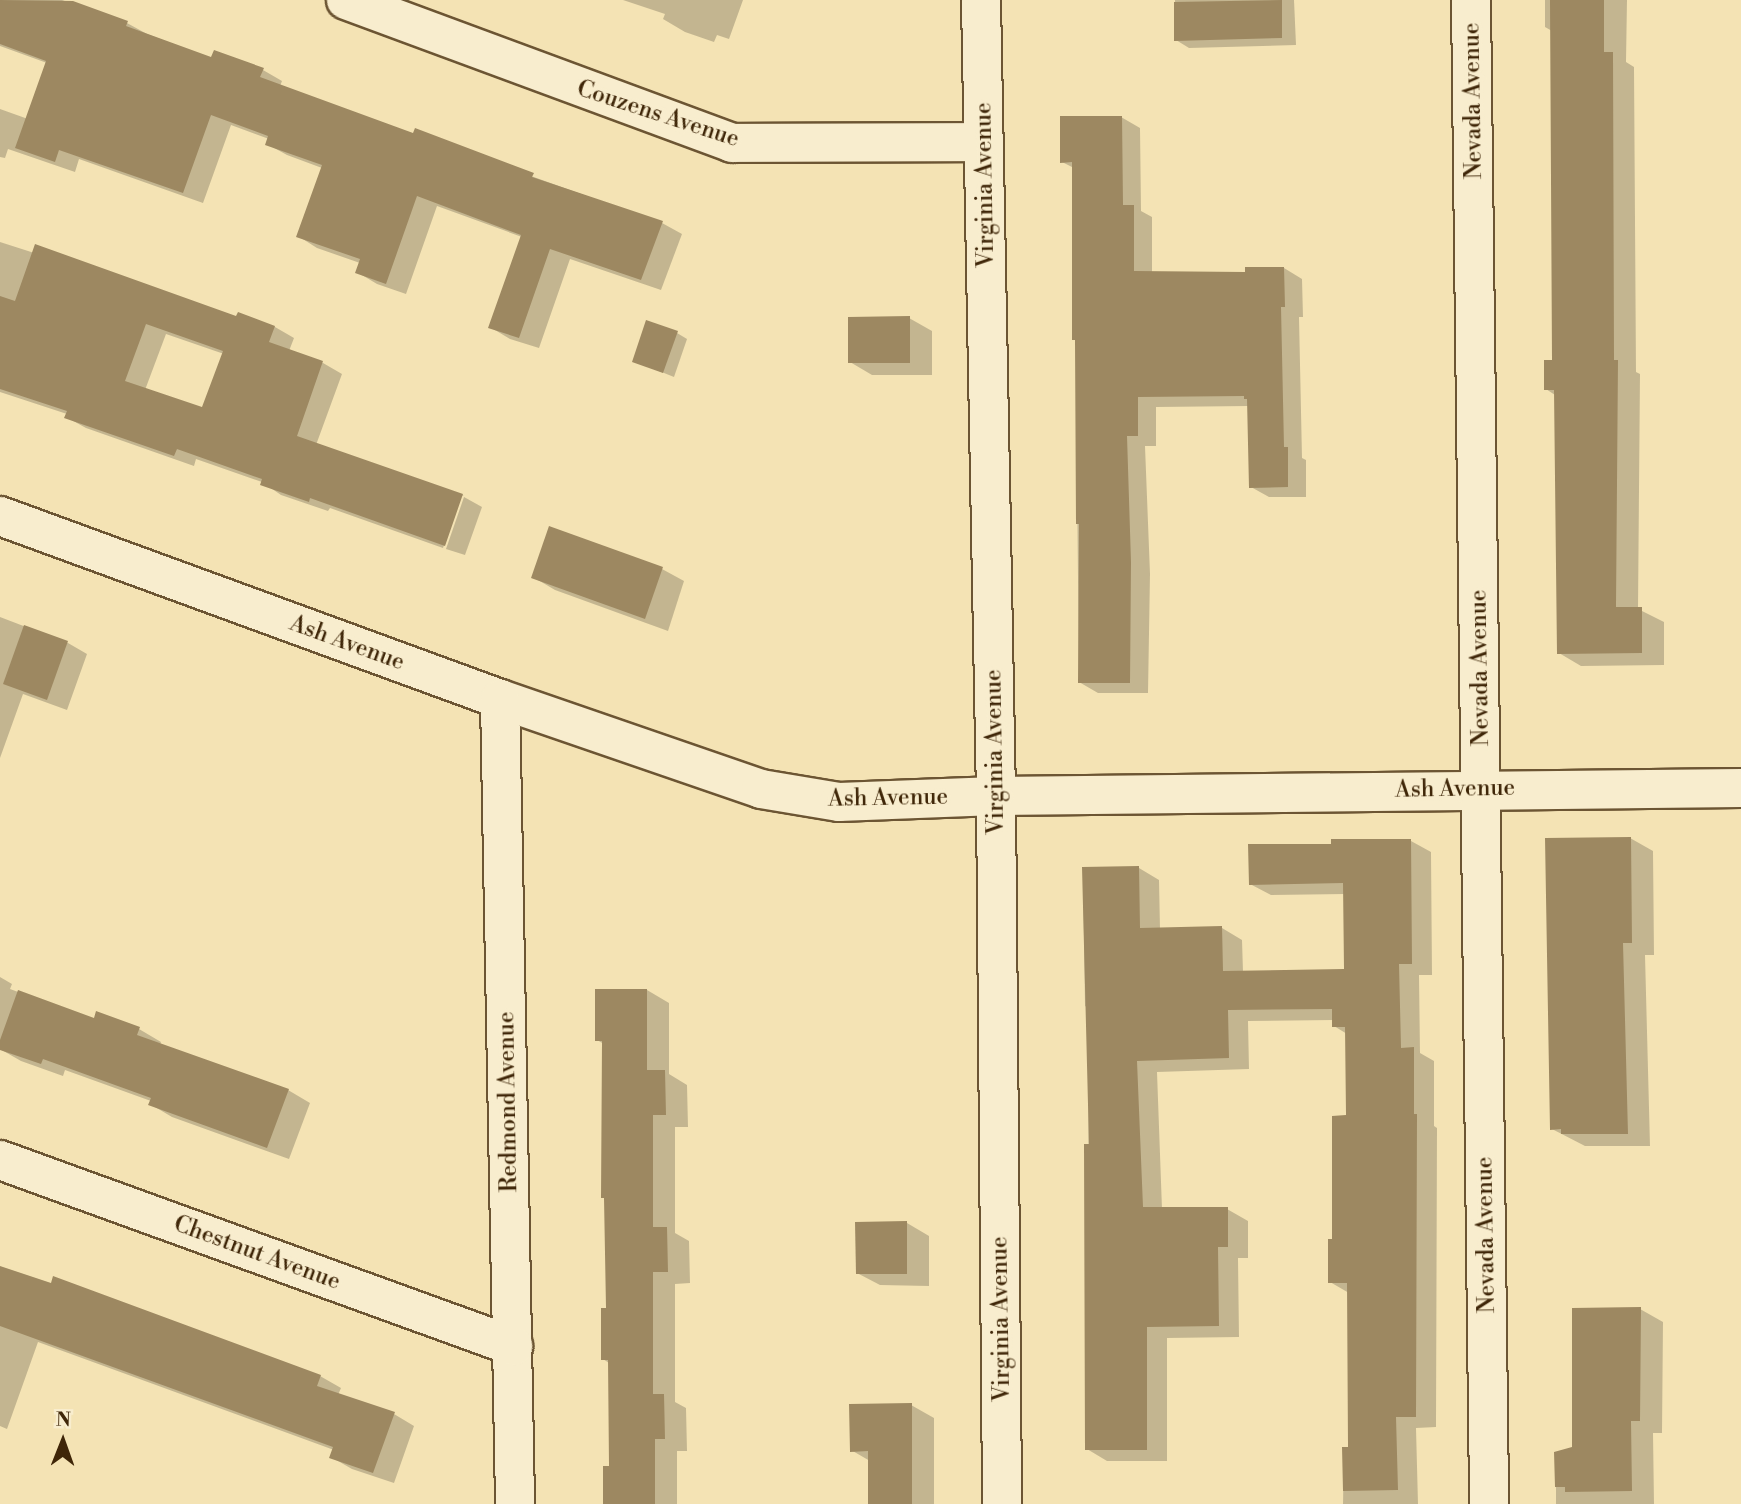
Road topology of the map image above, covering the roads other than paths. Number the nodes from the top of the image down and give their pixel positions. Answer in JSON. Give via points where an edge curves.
{"nodes":[{"id":1,"x":346,"y":0,"type":"edge"},
{"id":2,"x":981,"y":0,"type":"edge"},
{"id":3,"x":1471,"y":0,"type":"edge"},
{"id":4,"x":985,"y":142,"type":"junction"},
{"id":5,"x":0,"y":516,"type":"edge"},
{"id":6,"x":500,"y":699,"type":"junction"},
{"id":7,"x":1741,"y":788,"type":"edge"},
{"id":8,"x":1482,"y":789,"type":"junction"},
{"id":9,"x":996,"y":796,"type":"junction"},
{"id":10,"x":0,"y":1160,"type":"edge"},
{"id":11,"x":513,"y":1346,"type":"junction"},
{"id":12,"x":515,"y":1504,"type":"edge"},
{"id":13,"x":1002,"y":1504,"type":"edge"},
{"id":14,"x":1489,"y":1504,"type":"edge"}],
"edges":[{"from":1,"to":4,"type":"street","name":"Couzens Avenue","via":[[732,143]]},
{"from":2,"to":4,"type":"street","name":"Virginia Avenue"},
{"from":3,"to":8,"type":"street","name":"Nevada Avenue"},
{"from":4,"to":9,"type":"street","name":"Virginia Avenue"},
{"from":5,"to":6,"type":"street","name":"Ash Avenue"},
{"from":6,"to":9,"type":"street","name":"Ash Avenue","via":[[761,789],[839,802]]},
{"from":6,"to":11,"type":"street","name":"Redmond Avenue"},
{"from":7,"to":8,"type":"street","name":"Ash Avenue"},
{"from":8,"to":9,"type":"street","name":"Ash Avenue"},
{"from":8,"to":14,"type":"street","name":"Nevada Avenue"},
{"from":9,"to":13,"type":"street","name":"Virginia Avenue"},
{"from":10,"to":11,"type":"street","name":"Chestnut Avenue"},
{"from":11,"to":12,"type":"street","name":"Redmond Avenue"}]}
